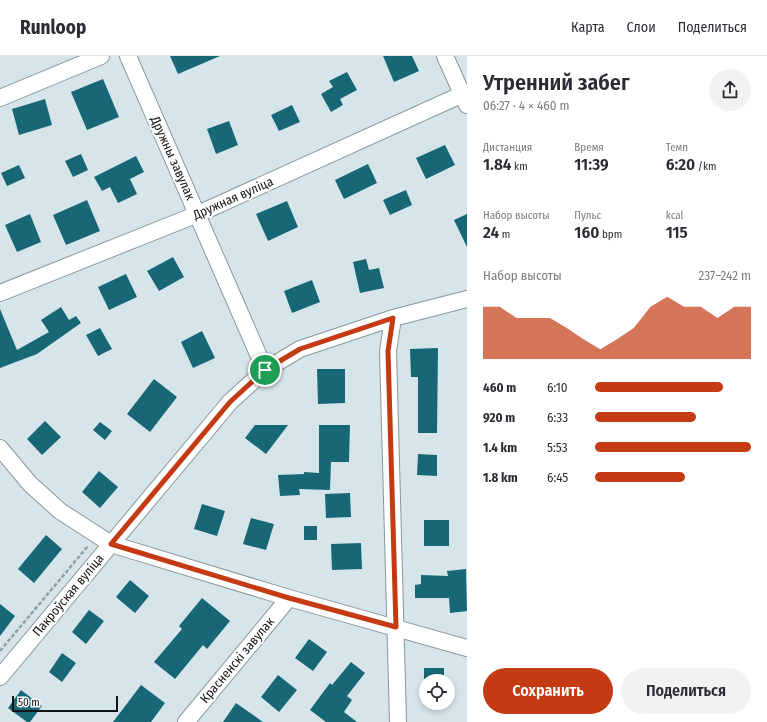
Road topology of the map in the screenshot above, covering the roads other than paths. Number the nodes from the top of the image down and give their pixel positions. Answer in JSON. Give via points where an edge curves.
{"nodes":[{"id":1,"x":100,"y":56,"type":"edge"},
{"id":2,"x":128,"y":56,"type":"edge"},
{"id":3,"x":445,"y":56,"type":"edge"},
{"id":4,"x":0,"y":98,"type":"edge"},
{"id":5,"x":465,"y":100,"type":"edge"},
{"id":6,"x":198,"y":214,"type":"junction"},
{"id":7,"x":0,"y":293,"type":"edge"},
{"id":8,"x":467,"y":299,"type":"edge"},
{"id":9,"x":393,"y":318,"type":"junction"},
{"id":10,"x":265,"y":370,"type":"junction"},
{"id":11,"x":0,"y":448,"type":"edge"},
{"id":12,"x":111,"y":544,"type":"junction"},
{"id":13,"x":289,"y":598,"type":"junction"},
{"id":14,"x":396,"y":627,"type":"junction"},
{"id":15,"x":467,"y":648,"type":"edge"},
{"id":16,"x":0,"y":677,"type":"edge"},
{"id":17,"x":186,"y":722,"type":"edge"},
{"id":18,"x":398,"y":722,"type":"edge"}],
"edges":[{"from":1,"to":4,"type":"street"},
{"from":2,"to":6,"type":"street","name":"Дружны завулак"},
{"from":3,"to":5,"type":"street"},
{"from":5,"to":6,"type":"street","name":"Дружная вуліца"},
{"from":6,"to":7,"type":"street","name":"Дружная вуліца"},
{"from":6,"to":10,"type":"street","name":"Дружны завулак"},
{"from":8,"to":9,"type":"street","name":"Пакроўская вуліца"},
{"from":9,"to":10,"type":"street","name":"Пакроўская вуліца","via":[[300,349]]},
{"from":9,"to":14,"type":"street","via":[[388,351]]},
{"from":10,"to":12,"type":"street","name":"Пакроўская вуліца","via":[[230,402]]},
{"from":11,"to":12,"type":"street","via":[[30,484],[60,511]]},
{"from":12,"to":13,"type":"street"},
{"from":12,"to":16,"type":"street","name":"Пакроўская вуліца"},
{"from":13,"to":14,"type":"street"},
{"from":13,"to":17,"type":"street","name":"Красненскі завулак"},
{"from":14,"to":15,"type":"street"},
{"from":14,"to":18,"type":"street"}]}
